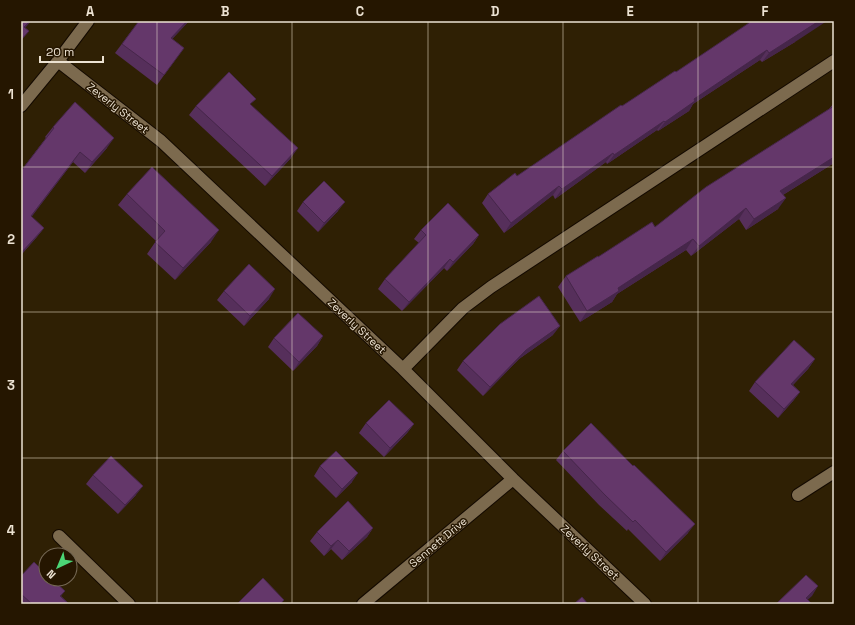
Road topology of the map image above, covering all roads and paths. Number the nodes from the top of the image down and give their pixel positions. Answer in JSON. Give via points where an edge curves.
{"nodes":[{"id":1,"x":88,"y":21,"type":"edge"},
{"id":2,"x":58,"y":61,"type":"junction"},
{"id":3,"x":834,"y":61,"type":"edge"},
{"id":4,"x":21,"y":106,"type":"edge"},
{"id":5,"x":403,"y":369,"type":"junction"},
{"id":6,"x":834,"y":472,"type":"edge"},
{"id":7,"x":513,"y":479,"type":"junction"},
{"id":8,"x":798,"y":495,"type":"dead end"},
{"id":9,"x":59,"y":536,"type":"dead end"},
{"id":10,"x":129,"y":604,"type":"edge"},
{"id":11,"x":363,"y":604,"type":"edge"},
{"id":12,"x":645,"y":604,"type":"edge"}],
"edges":[{"from":1,"to":2,"type":"street"},
{"from":2,"to":4,"type":"street"},
{"from":2,"to":5,"type":"street","name":"Zeverly Street","via":[[161,141]]},
{"from":3,"to":5,"type":"street","via":[[491,287],[463,308]]},
{"from":5,"to":7,"type":"street","name":"Zeverly Street"},
{"from":6,"to":8,"type":"street"},
{"from":7,"to":11,"type":"street","name":"Sennett Drive"},
{"from":7,"to":12,"type":"street","name":"Zeverly Street"},
{"from":9,"to":10,"type":"street"}]}
